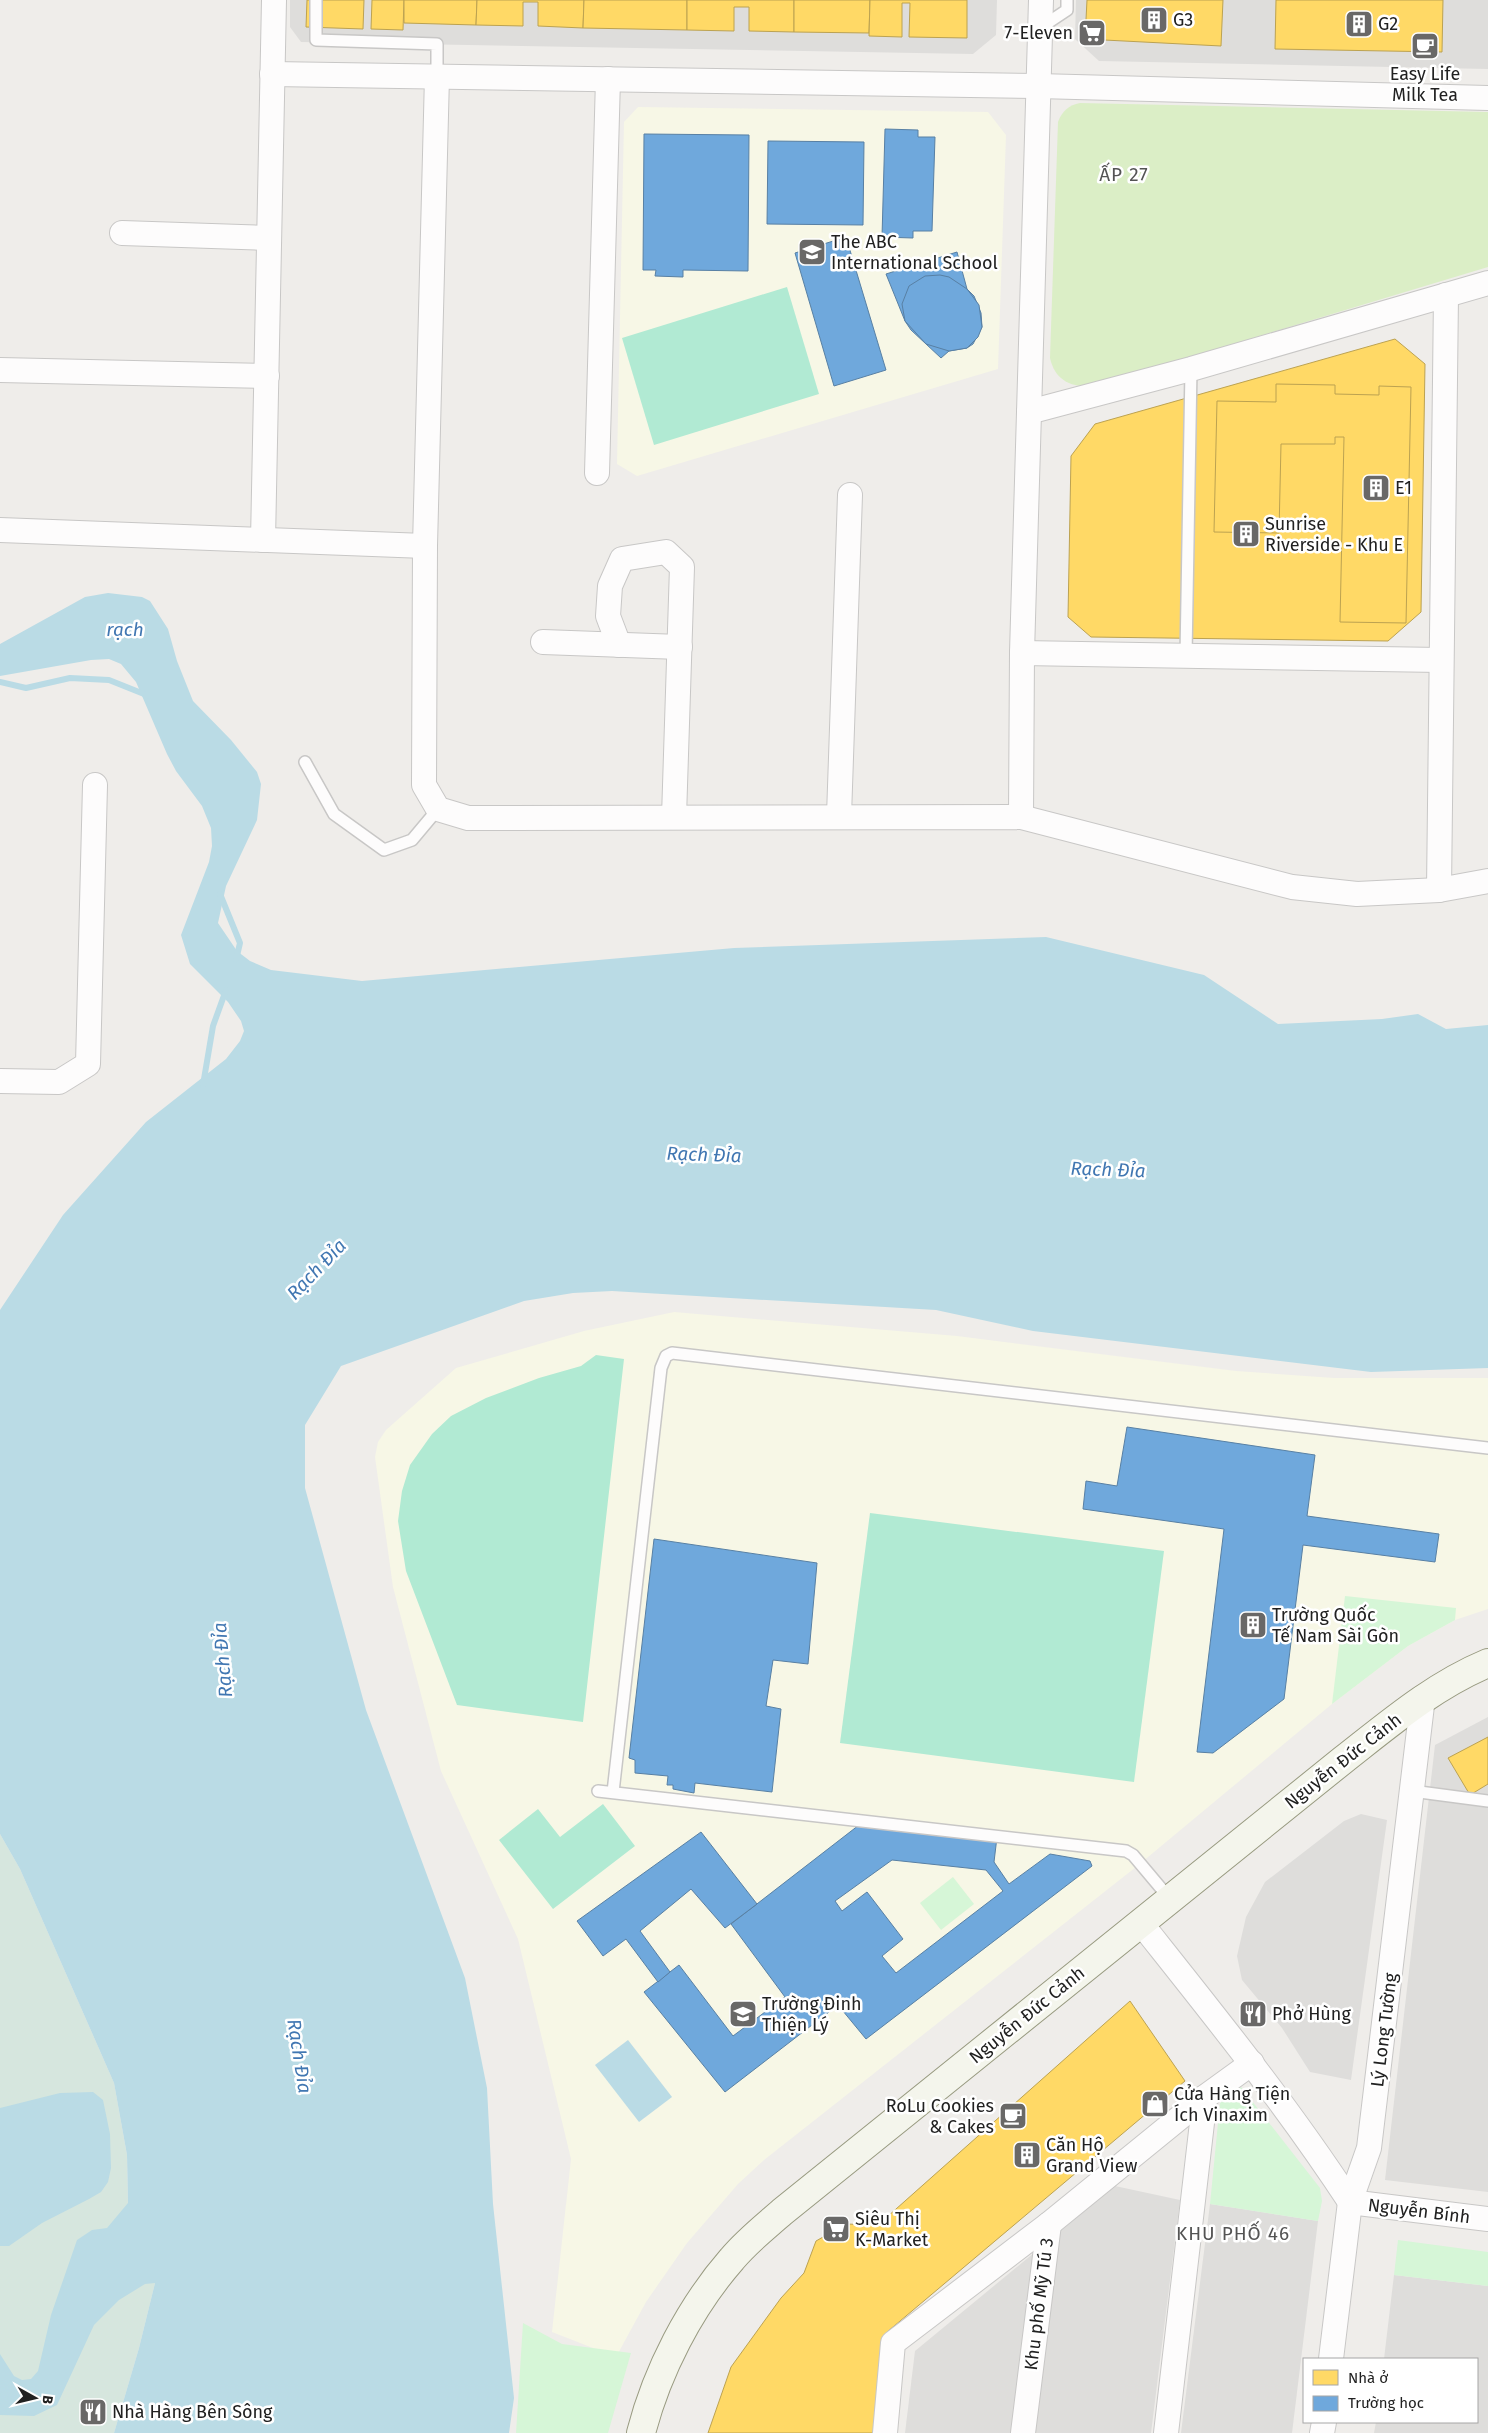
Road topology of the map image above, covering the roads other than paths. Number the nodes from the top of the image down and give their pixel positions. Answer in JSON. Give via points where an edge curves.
{"nodes":[{"id":1,"x":274,"y":0,"type":"edge"},
{"id":2,"x":316,"y":0,"type":"edge"},
{"id":3,"x":1041,"y":0,"type":"edge"},
{"id":4,"x":1067,"y":0,"type":"edge"},
{"id":5,"x":1040,"y":28,"type":"junction"},
{"id":6,"x":272,"y":74,"type":"junction"},
{"id":7,"x":437,"y":76,"type":"junction"},
{"id":8,"x":608,"y":79,"type":"junction"},
{"id":9,"x":1038,"y":86,"type":"junction"},
{"id":10,"x":1488,"y":98,"type":"edge"},
{"id":11,"x":122,"y":234,"type":"dead end"},
{"id":12,"x":269,"y":238,"type":"junction"},
{"id":13,"x":1488,"y":282,"type":"edge"},
{"id":14,"x":1446,"y":295,"type":"junction"},
{"id":15,"x":1192,"y":368,"type":"junction"},
{"id":16,"x":0,"y":370,"type":"edge"},
{"id":17,"x":267,"y":376,"type":"junction"},
{"id":18,"x":1029,"y":412,"type":"junction"},
{"id":19,"x":597,"y":473,"type":"dead end"},
{"id":20,"x":850,"y":495,"type":"dead end"},
{"id":21,"x":0,"y":530,"type":"edge"},
{"id":22,"x":263,"y":540,"type":"junction"},
{"id":23,"x":425,"y":546,"type":"junction"},
{"id":24,"x":543,"y":642,"type":"dead end"},
{"id":25,"x":619,"y":645,"type":"junction"},
{"id":26,"x":680,"y":647,"type":"junction"},
{"id":27,"x":1022,"y":653,"type":"junction"},
{"id":28,"x":1186,"y":656,"type":"junction"},
{"id":29,"x":1440,"y":660,"type":"junction"},
{"id":30,"x":305,"y":762,"type":"dead end"},
{"id":31,"x":95,"y":785,"type":"dead end"},
{"id":32,"x":438,"y":809,"type":"junction"},
{"id":33,"x":839,"y":816,"type":"junction"},
{"id":34,"x":674,"y":817,"type":"junction"},
{"id":35,"x":1021,"y":817,"type":"junction"},
{"id":36,"x":1488,"y":881,"type":"edge"},
{"id":37,"x":1439,"y":890,"type":"junction"},
{"id":38,"x":0,"y":1081,"type":"edge"},
{"id":39,"x":1488,"y":1448,"type":"edge"},
{"id":40,"x":1488,"y":1663,"type":"edge"},
{"id":41,"x":1424,"y":1698,"type":"junction"},
{"id":42,"x":598,"y":1791,"type":"dead end"},
{"id":43,"x":1412,"y":1791,"type":"junction"},
{"id":44,"x":613,"y":1792,"type":"junction"},
{"id":45,"x":1488,"y":1801,"type":"edge"},
{"id":46,"x":1170,"y":1899,"type":"junction"},
{"id":47,"x":1140,"y":1922,"type":"junction"},
{"id":48,"x":1252,"y":2063,"type":"junction"},
{"id":49,"x":1205,"y":2097,"type":"junction"},
{"id":50,"x":1350,"y":2202,"type":"junction"},
{"id":51,"x":1488,"y":2219,"type":"edge"},
{"id":52,"x":1049,"y":2224,"type":"junction"},
{"id":53,"x":1331,"y":2358,"type":"edge"},
{"id":54,"x":641,"y":2433,"type":"edge"},
{"id":55,"x":886,"y":2433,"type":"edge"},
{"id":56,"x":1023,"y":2433,"type":"edge"},
{"id":57,"x":1166,"y":2433,"type":"edge"}],
"edges":[{"from":1,"to":6,"type":"street"},
{"from":2,"to":7,"type":"lane","via":[[316,40],[437,44]]},
{"from":3,"to":5,"type":"street"},
{"from":4,"to":5,"type":"lane","via":[[1067,10]]},
{"from":5,"to":9,"type":"street"},
{"from":6,"to":7,"type":"street"},
{"from":6,"to":12,"type":"street"},
{"from":7,"to":8,"type":"street"},
{"from":7,"to":23,"type":"street"},
{"from":8,"to":9,"type":"street"},
{"from":8,"to":19,"type":"street"},
{"from":9,"to":10,"type":"street"},
{"from":9,"to":18,"type":"street"},
{"from":11,"to":12,"type":"street"},
{"from":12,"to":17,"type":"street"},
{"from":13,"to":14,"type":"street"},
{"from":14,"to":15,"type":"street"},
{"from":14,"to":29,"type":"street"},
{"from":15,"to":18,"type":"street"},
{"from":15,"to":28,"type":"lane"},
{"from":16,"to":17,"type":"street"},
{"from":17,"to":22,"type":"street"},
{"from":18,"to":27,"type":"street"},
{"from":20,"to":33,"type":"street"},
{"from":21,"to":22,"type":"street"},
{"from":22,"to":23,"type":"street"},
{"from":23,"to":32,"type":"street","via":[[424,785]]},
{"from":24,"to":25,"type":"street"},
{"from":25,"to":26,"type":"street"},
{"from":25,"to":26,"type":"street","via":[[608,616],[610,586],[622,559],[666,552],[682,566]]},
{"from":26,"to":34,"type":"street"},
{"from":27,"to":28,"type":"street"},
{"from":27,"to":35,"type":"street"},
{"from":28,"to":29,"type":"street"},
{"from":29,"to":37,"type":"street"},
{"from":30,"to":32,"type":"lane","via":[[334,814],[384,850],[412,840]]},
{"from":31,"to":38,"type":"street","via":[[88,1064],[59,1082]]},
{"from":32,"to":34,"type":"street","via":[[468,818]]},
{"from":33,"to":34,"type":"street"},
{"from":33,"to":35,"type":"street"},
{"from":35,"to":37,"type":"street","via":[[1292,887],[1357,894]]},
{"from":36,"to":37,"type":"street"},
{"from":39,"to":44,"type":"lane","via":[[672,1353],[663,1361],[661,1368]]},
{"from":40,"to":41,"type":"main road","name":"Nguyễn Đức Cảnh"},
{"from":41,"to":43,"type":"street","name":"Lý Long Tường"},
{"from":41,"to":46,"type":"main road","name":"Nguyễn Đức Cảnh"},
{"from":42,"to":44,"type":"lane"},
{"from":43,"to":45,"type":"lane"},
{"from":43,"to":50,"type":"street","name":"Lý Long Tường","via":[[1370,2148]]},
{"from":44,"to":46,"type":"lane","via":[[1126,1851]]},
{"from":46,"to":47,"type":"main road","name":"Nguyễn Đức Cảnh"},
{"from":47,"to":48,"type":"street"},
{"from":47,"to":54,"type":"main road","name":"Nguyễn Đức Cảnh","via":[[754,2237],[732,2259],[696,2309],[663,2371]]},
{"from":48,"to":49,"type":"street","name":"Khu phố Mỹ Tú 3"},
{"from":48,"to":50,"type":"street"},
{"from":49,"to":52,"type":"street","name":"Khu phố Mỹ Tú 3"},
{"from":49,"to":57,"type":"street"},
{"from":50,"to":51,"type":"street","name":"Nguyễn Bính"},
{"from":50,"to":53,"type":"street","name":"Lý Long Tường"},
{"from":52,"to":55,"type":"street","via":[[893,2343]]},
{"from":52,"to":56,"type":"street","name":"Khu phố Mỹ Tú 3"}]}
